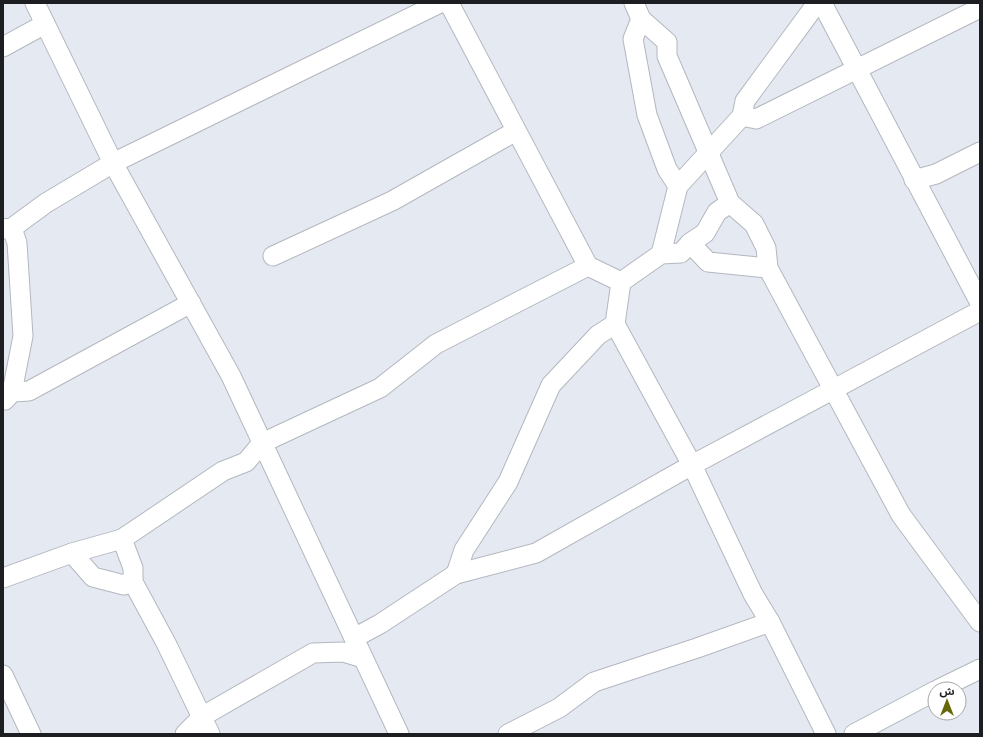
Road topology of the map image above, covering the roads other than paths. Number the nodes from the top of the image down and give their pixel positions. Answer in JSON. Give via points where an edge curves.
{"nodes":[{"id":1,"x":35,"y":3,"type":"edge"},
{"id":2,"x":440,"y":3,"type":"edge"},
{"id":3,"x":449,"y":3,"type":"edge"},
{"id":4,"x":817,"y":3,"type":"edge"},
{"id":5,"x":822,"y":3,"type":"edge"},
{"id":6,"x":980,"y":8,"type":"edge"},
{"id":7,"x":638,"y":11,"type":"edge"},
{"id":8,"x":45,"y":24,"type":"junction"},
{"id":9,"x":3,"y":47,"type":"edge"},
{"id":10,"x":856,"y":71,"type":"junction"},
{"id":11,"x":742,"y":116,"type":"junction"},
{"id":12,"x":516,"y":131,"type":"junction"},
{"id":13,"x":980,"y":152,"type":"edge"},
{"id":14,"x":708,"y":154,"type":"junction"},
{"id":15,"x":113,"y":163,"type":"junction"},
{"id":16,"x":914,"y":180,"type":"junction"},
{"id":17,"x":678,"y":186,"type":"junction"},
{"id":18,"x":730,"y":203,"type":"junction"},
{"id":19,"x":8,"y":229,"type":"edge"},
{"id":20,"x":690,"y":244,"type":"junction"},
{"id":21,"x":661,"y":254,"type":"junction"},
{"id":22,"x":273,"y":256,"type":"dead end"},
{"id":23,"x":588,"y":266,"type":"junction"},
{"id":24,"x":768,"y":268,"type":"junction"},
{"id":25,"x":621,"y":282,"type":"junction"},
{"id":26,"x":191,"y":303,"type":"junction"},
{"id":27,"x":980,"y":303,"type":"edge"},
{"id":28,"x":980,"y":310,"type":"edge"},
{"id":29,"x":615,"y":324,"type":"junction"},
{"id":30,"x":832,"y":389,"type":"junction"},
{"id":31,"x":8,"y":397,"type":"edge"},
{"id":32,"x":262,"y":443,"type":"junction"},
{"id":33,"x":692,"y":465,"type":"junction"},
{"id":34,"x":122,"y":540,"type":"junction"},
{"id":35,"x":72,"y":553,"type":"junction"},
{"id":36,"x":456,"y":574,"type":"junction"},
{"id":37,"x":3,"y":578,"type":"edge"},
{"id":38,"x":133,"y":582,"type":"junction"},
{"id":39,"x":770,"y":622,"type":"junction"},
{"id":40,"x":980,"y":622,"type":"edge"},
{"id":41,"x":354,"y":638,"type":"junction"},
{"id":42,"x":363,"y":658,"type":"junction"},
{"id":43,"x":980,"y":669,"type":"edge"},
{"id":44,"x":3,"y":675,"type":"edge"},
{"id":45,"x":955,"y":681,"type":"edge"},
{"id":46,"x":927,"y":695,"type":"edge"},
{"id":47,"x":203,"y":716,"type":"junction"},
{"id":48,"x":32,"y":734,"type":"edge"},
{"id":49,"x":185,"y":734,"type":"edge"},
{"id":50,"x":210,"y":734,"type":"edge"},
{"id":51,"x":399,"y":734,"type":"edge"},
{"id":52,"x":508,"y":734,"type":"edge"},
{"id":53,"x":826,"y":734,"type":"edge"},
{"id":54,"x":854,"y":734,"type":"edge"}],
"edges":[{"from":1,"to":8,"type":"street"},
{"from":2,"to":15,"type":"street"},
{"from":3,"to":12,"type":"street"},
{"from":4,"to":11,"type":"street","via":[[745,101]]},
{"from":5,"to":10,"type":"street"},
{"from":6,"to":10,"type":"street"},
{"from":7,"to":14,"type":"street","via":[[667,42],[667,56]]},
{"from":7,"to":17,"type":"street","via":[[634,39],[647,115],[667,169]]},
{"from":8,"to":9,"type":"street"},
{"from":8,"to":15,"type":"street"},
{"from":10,"to":11,"type":"street","via":[[756,119]]},
{"from":10,"to":16,"type":"street"},
{"from":11,"to":14,"type":"street"},
{"from":12,"to":22,"type":"street","via":[[392,201]]},
{"from":12,"to":23,"type":"street"},
{"from":13,"to":16,"type":"street","via":[[936,174]]},
{"from":14,"to":17,"type":"street"},
{"from":14,"to":18,"type":"street"},
{"from":15,"to":19,"type":"street"},
{"from":15,"to":26,"type":"street"},
{"from":16,"to":27,"type":"street"},
{"from":17,"to":21,"type":"street"},
{"from":18,"to":20,"type":"street","via":[[717,212],[705,233]]},
{"from":18,"to":24,"type":"street","via":[[754,224],[766,248]]},
{"from":19,"to":31,"type":"street","via":[[17,244],[23,336]]},
{"from":20,"to":21,"type":"street","via":[[681,253]]},
{"from":20,"to":24,"type":"street","via":[[708,262]]},
{"from":21,"to":25,"type":"street"},
{"from":23,"to":25,"type":"street"},
{"from":23,"to":32,"type":"street","via":[[436,344],[380,388]]},
{"from":24,"to":30,"type":"street"},
{"from":25,"to":29,"type":"street"},
{"from":26,"to":31,"type":"street","via":[[29,391]]},
{"from":26,"to":32,"type":"street","via":[[231,376]]},
{"from":28,"to":30,"type":"street"},
{"from":29,"to":33,"type":"street"},
{"from":29,"to":36,"type":"street","via":[[598,334],[551,385],[508,482],[464,550]]},
{"from":30,"to":33,"type":"street"},
{"from":30,"to":40,"type":"street","via":[[901,515]]},
{"from":32,"to":34,"type":"street","via":[[246,462],[223,471]]},
{"from":32,"to":41,"type":"street"},
{"from":33,"to":36,"type":"street","via":[[536,553]]},
{"from":33,"to":39,"type":"street","via":[[753,594]]},
{"from":34,"to":35,"type":"street"},
{"from":34,"to":38,"type":"street","via":[[133,568]]},
{"from":35,"to":37,"type":"street"},
{"from":35,"to":38,"type":"street","via":[[93,577],[124,585]]},
{"from":36,"to":41,"type":"street"},
{"from":38,"to":47,"type":"street"},
{"from":39,"to":52,"type":"street","via":[[594,682],[559,708]]},
{"from":39,"to":53,"type":"street"},
{"from":41,"to":42,"type":"street"},
{"from":42,"to":47,"type":"street","via":[[343,652],[313,653]]},
{"from":42,"to":51,"type":"street"},
{"from":43,"to":45,"type":"street"},
{"from":44,"to":48,"type":"street"},
{"from":46,"to":54,"type":"street"},
{"from":47,"to":49,"type":"street"},
{"from":47,"to":50,"type":"street"}]}
